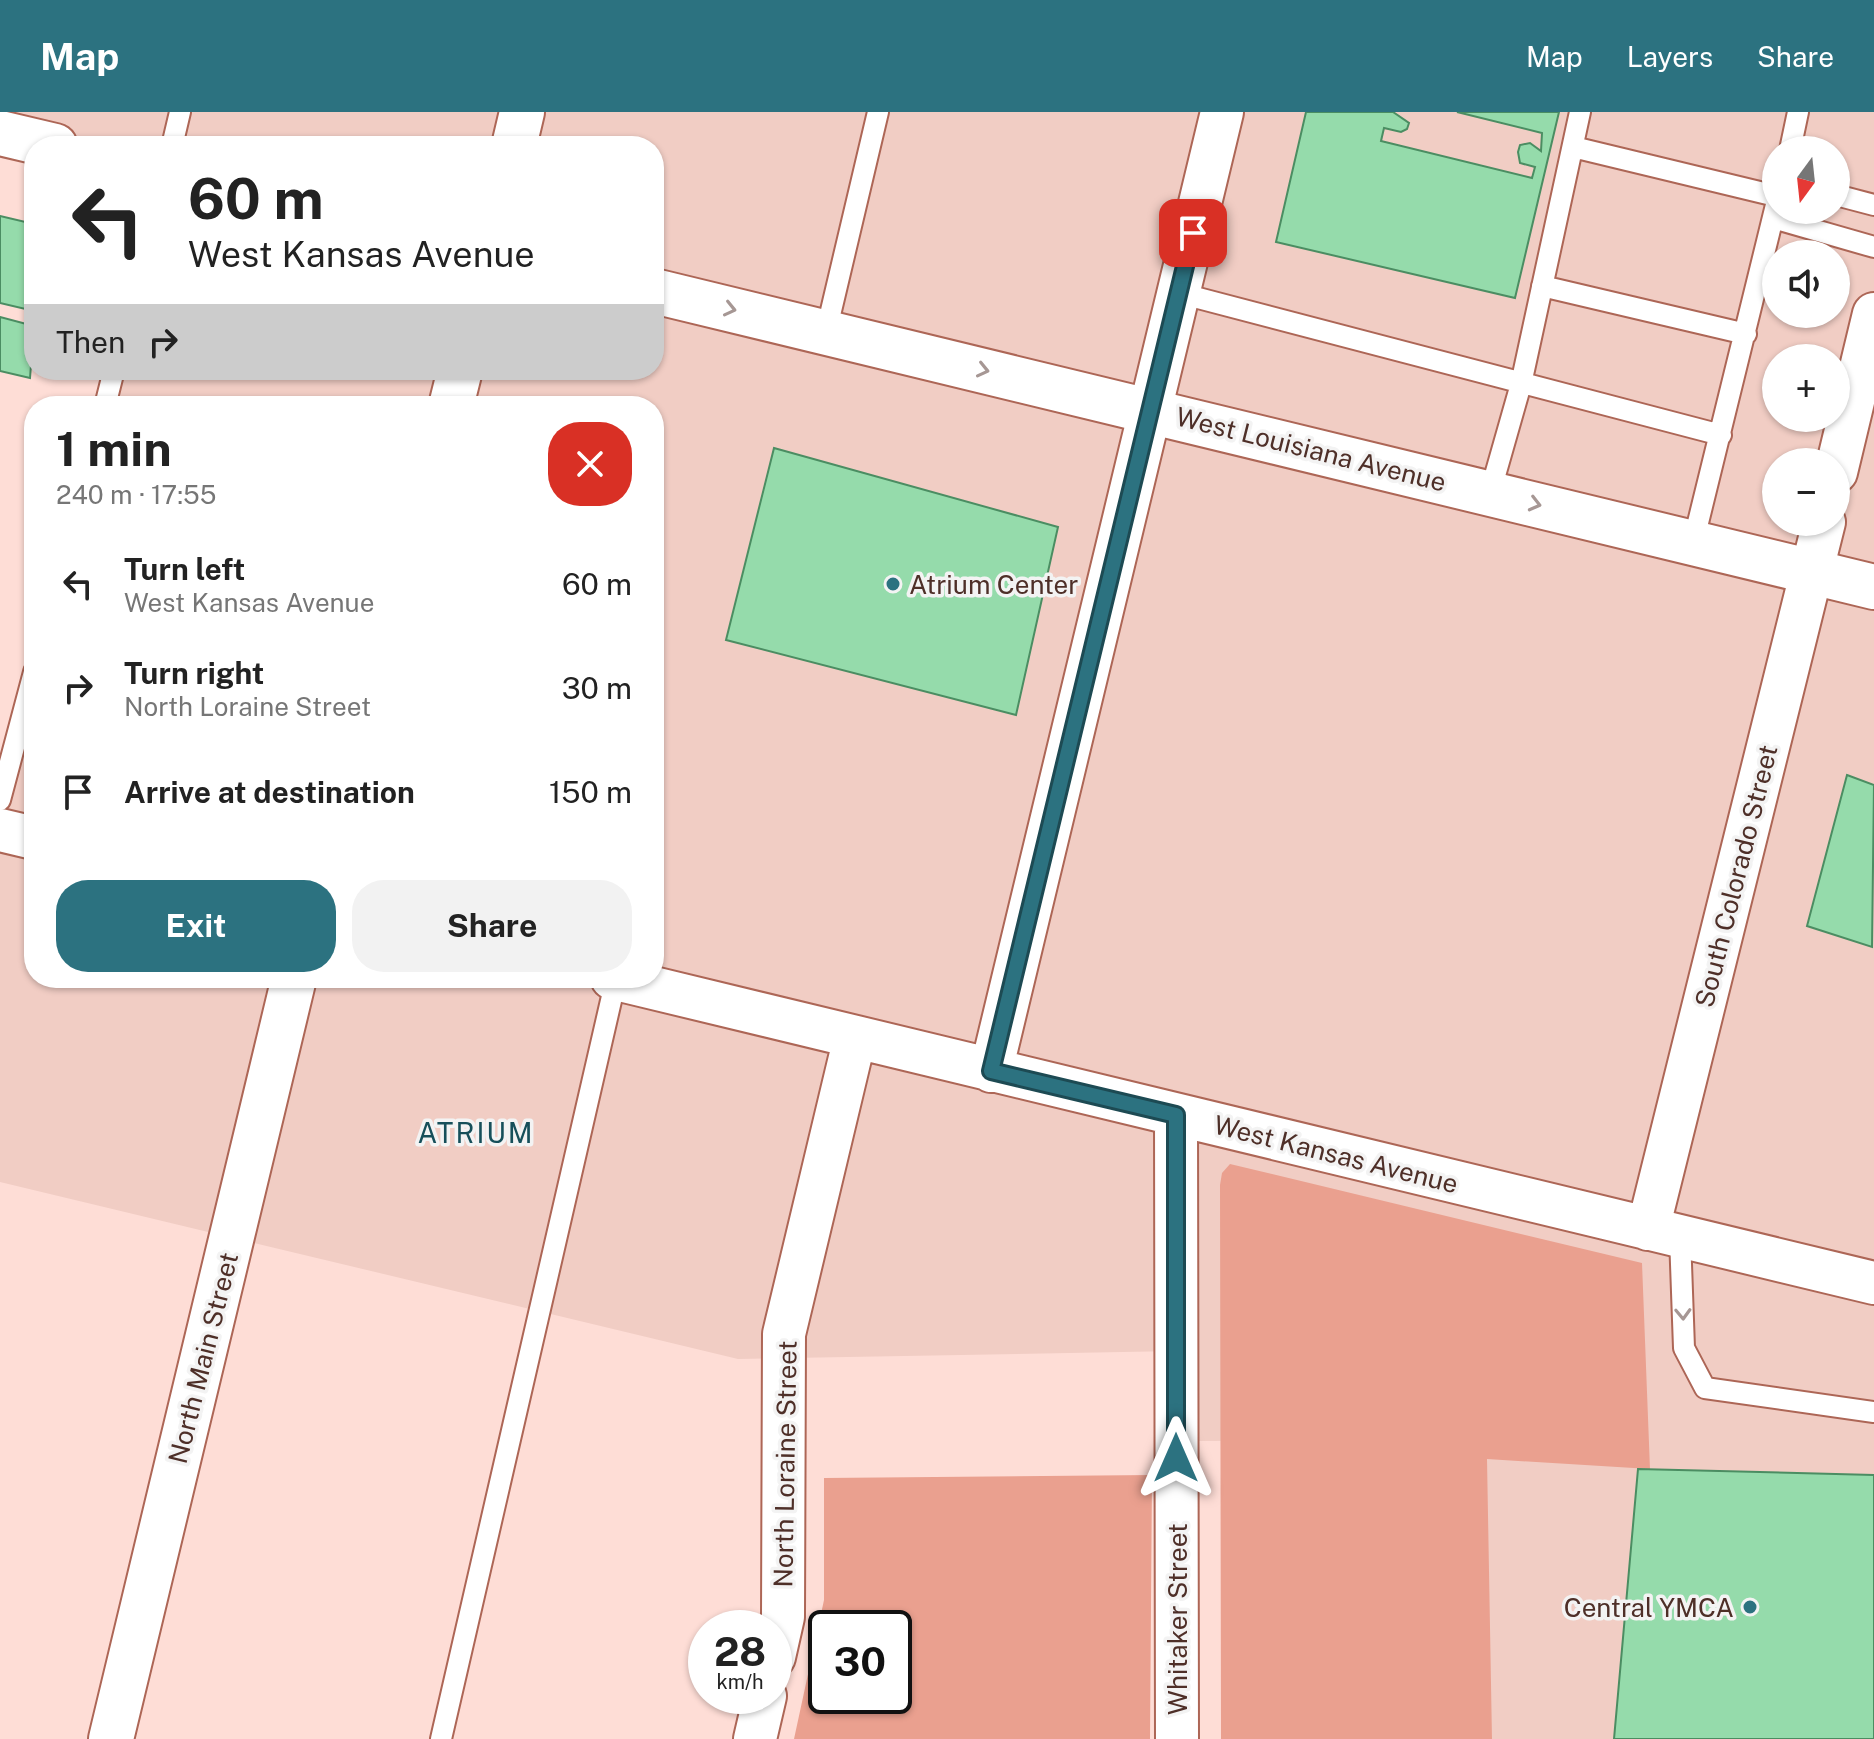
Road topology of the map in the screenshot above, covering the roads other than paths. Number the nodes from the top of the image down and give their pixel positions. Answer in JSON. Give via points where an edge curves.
{"nodes":[{"id":1,"x":180,"y":112,"type":"edge"},
{"id":2,"x":522,"y":112,"type":"edge"},
{"id":3,"x":878,"y":112,"type":"edge"},
{"id":4,"x":1222,"y":112,"type":"edge"},
{"id":5,"x":1580,"y":112,"type":"edge"},
{"id":6,"x":1798,"y":112,"type":"edge"},
{"id":7,"x":0,"y":133,"type":"edge"},
{"id":8,"x":174,"y":136,"type":"edge"},
{"id":9,"x":516,"y":136,"type":"edge"},
{"id":10,"x":1793,"y":136,"type":"edge"},
{"id":11,"x":24,"y":139,"type":"edge"},
{"id":12,"x":1573,"y":147,"type":"junction"},
{"id":13,"x":1762,"y":193,"type":"edge"},
{"id":14,"x":1850,"y":199,"type":"edge"},
{"id":15,"x":1874,"y":205,"type":"edge"},
{"id":16,"x":1772,"y":224,"type":"edge"},
{"id":17,"x":1811,"y":224,"type":"edge"},
{"id":18,"x":1874,"y":247,"type":"edge"},
{"id":19,"x":1542,"y":286,"type":"junction"},
{"id":20,"x":664,"y":293,"type":"edge"},
{"id":21,"x":1179,"y":293,"type":"junction"},
{"id":22,"x":1874,"y":314,"type":"edge"},
{"id":23,"x":826,"y":332,"type":"junction"},
{"id":24,"x":1746,"y":334,"type":"junction"},
{"id":25,"x":1868,"y":365,"type":"edge"},
{"id":26,"x":1521,"y":384,"type":"junction"},
{"id":27,"x":1150,"y":410,"type":"junction"},
{"id":28,"x":1721,"y":435,"type":"junction"},
{"id":29,"x":1843,"y":448,"type":"edge"},
{"id":30,"x":1490,"y":493,"type":"junction"},
{"id":31,"x":1821,"y":536,"type":"edge"},
{"id":32,"x":1693,"y":543,"type":"junction"},
{"id":33,"x":1812,"y":572,"type":"junction"},
{"id":34,"x":1874,"y":587,"type":"edge"},
{"id":35,"x":24,"y":710,"type":"edge"},
{"id":36,"x":0,"y":800,"type":"edge"},
{"id":37,"x":0,"y":832,"type":"edge"},
{"id":38,"x":24,"y":836,"type":"edge"},
{"id":39,"x":292,"y":988,"type":"edge"},
{"id":40,"x":612,"y":988,"type":"edge"},
{"id":41,"x":655,"y":988,"type":"edge"},
{"id":42,"x":855,"y":1037,"type":"junction"},
{"id":43,"x":991,"y":1071,"type":"junction"},
{"id":44,"x":1176,"y":1115,"type":"junction"},
{"id":45,"x":1664,"y":1233,"type":"junction"},
{"id":46,"x":1874,"y":1283,"type":"edge"},
{"id":47,"x":1874,"y":1412,"type":"edge"},
{"id":48,"x":783,"y":1610,"type":"edge"},
{"id":49,"x":761,"y":1714,"type":"edge"},
{"id":50,"x":111,"y":1739,"type":"edge"},
{"id":51,"x":441,"y":1739,"type":"edge"},
{"id":52,"x":755,"y":1739,"type":"edge"},
{"id":53,"x":1177,"y":1739,"type":"edge"}],
"edges":[{"from":1,"to":8,"type":"lane"},
{"from":2,"to":9,"type":"street"},
{"from":3,"to":23,"type":"lane"},
{"from":4,"to":21,"type":"street"},
{"from":5,"to":12,"type":"lane"},
{"from":6,"to":10,"type":"lane"},
{"from":7,"to":11,"type":"street"},
{"from":12,"to":13,"type":"lane"},
{"from":12,"to":19,"type":"lane"},
{"from":14,"to":15,"type":"lane"},
{"from":16,"to":24,"type":"lane"},
{"from":17,"to":18,"type":"lane"},
{"from":19,"to":24,"type":"lane"},
{"from":19,"to":26,"type":"lane"},
{"from":20,"to":23,"type":"street","name":"West Louisiana Avenue","one_way":true},
{"from":21,"to":26,"type":"lane"},
{"from":21,"to":27,"type":"street"},
{"from":22,"to":25,"type":"street"},
{"from":23,"to":27,"type":"street","name":"West Louisiana Avenue","one_way":true},
{"from":24,"to":28,"type":"lane"},
{"from":25,"to":29,"type":"street"},
{"from":26,"to":28,"type":"lane"},
{"from":26,"to":30,"type":"lane"},
{"from":27,"to":30,"type":"street","name":"West Louisiana Avenue"},
{"from":27,"to":43,"type":"street"},
{"from":28,"to":32,"type":"lane"},
{"from":30,"to":32,"type":"street","name":"West Louisiana Avenue","one_way":true},
{"from":31,"to":33,"type":"street","name":"South Colorado Street"},
{"from":32,"to":33,"type":"street","name":"West Louisiana Avenue"},
{"from":33,"to":34,"type":"street","name":"West Louisiana Avenue"},
{"from":33,"to":45,"type":"street","name":"South Colorado Street"},
{"from":35,"to":36,"type":"lane"},
{"from":37,"to":38,"type":"street"},
{"from":39,"to":50,"type":"street","name":"North Main Street"},
{"from":40,"to":51,"type":"lane"},
{"from":41,"to":42,"type":"street","name":"West Kansas Avenue"},
{"from":42,"to":43,"type":"street","name":"West Kansas Avenue"},
{"from":42,"to":48,"type":"street","name":"North Loraine Street","via":[[784,1334]]},
{"from":43,"to":44,"type":"street","name":"West Kansas Avenue"},
{"from":44,"to":45,"type":"street","name":"West Kansas Avenue"},
{"from":44,"to":53,"type":"street","name":"Whitaker Street"},
{"from":45,"to":46,"type":"street","name":"West Kansas Avenue"},
{"from":45,"to":47,"type":"lane","one_way":true,"via":[[1684,1348],[1705,1388]]},
{"from":49,"to":52,"type":"street"}]}
